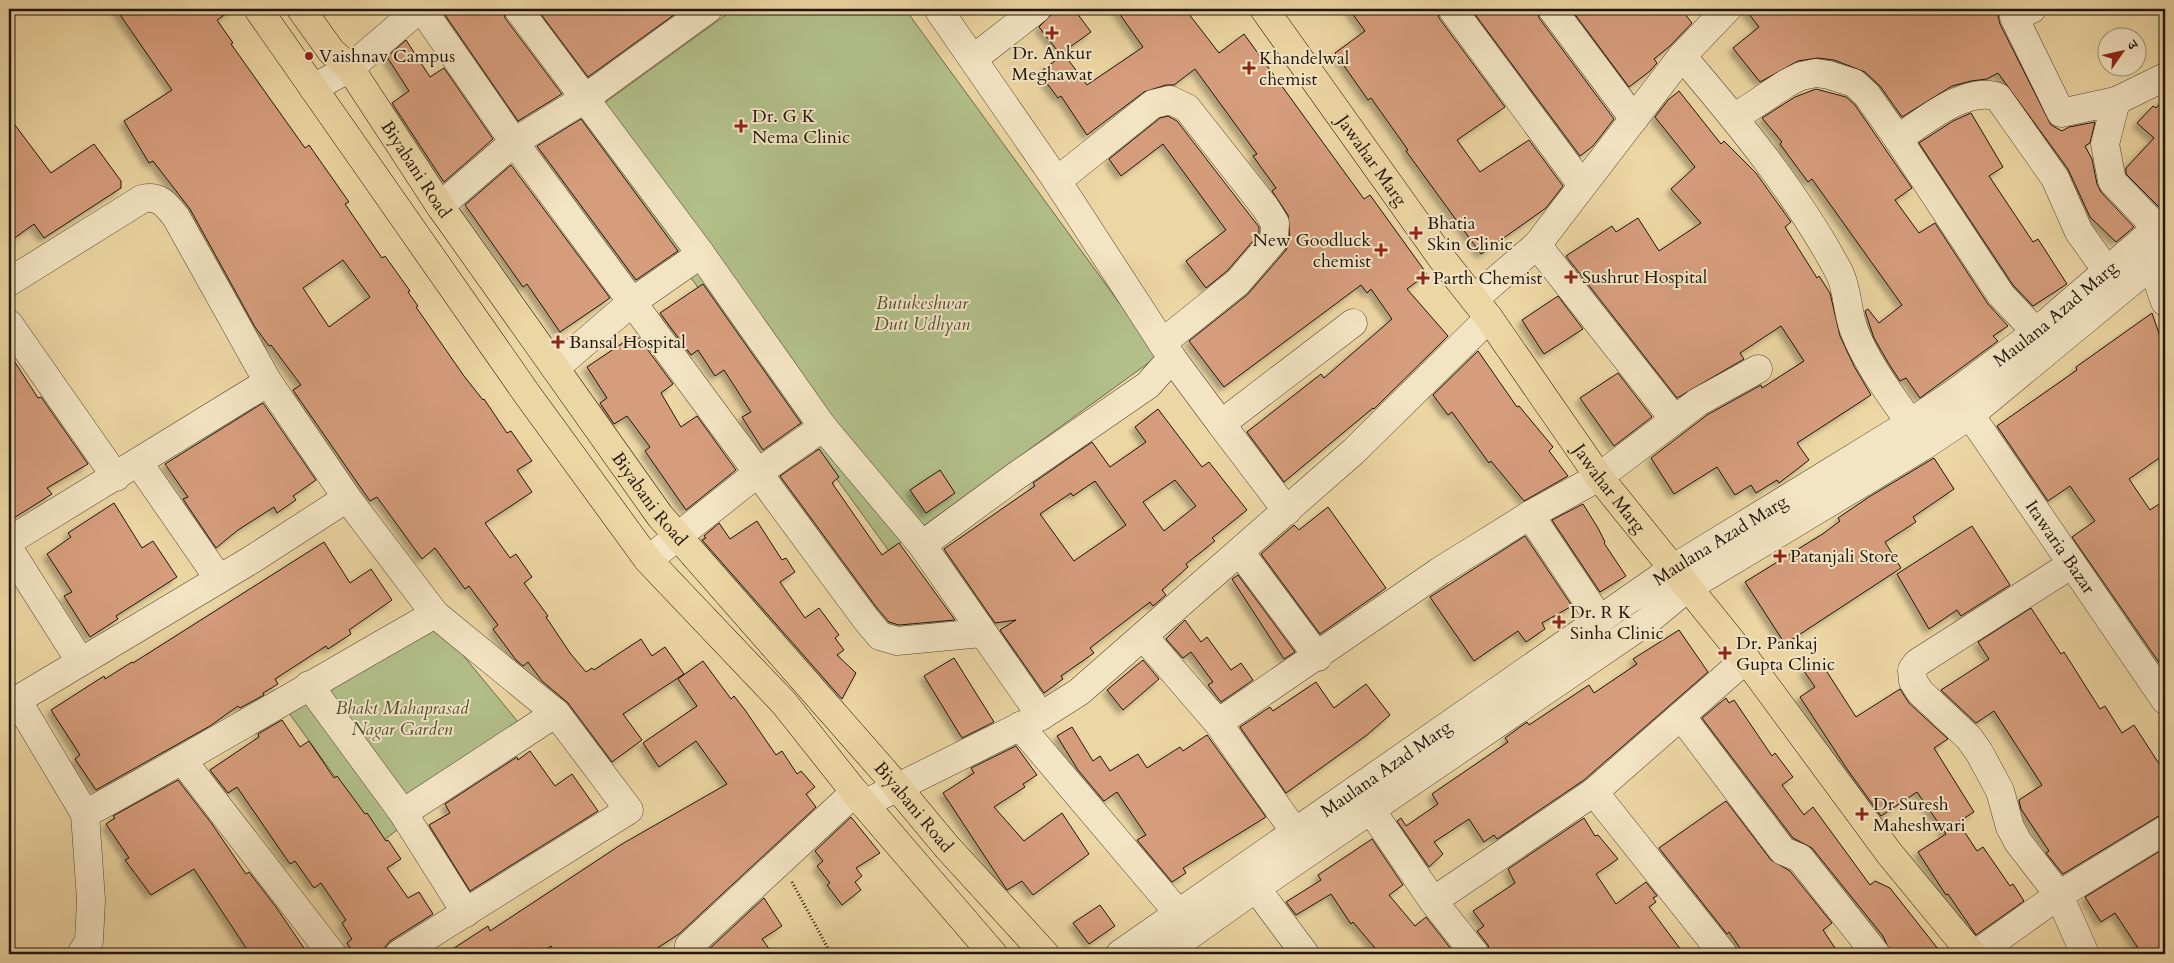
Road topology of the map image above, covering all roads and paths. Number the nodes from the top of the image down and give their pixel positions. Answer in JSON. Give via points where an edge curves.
{"nodes":[{"id":1,"x":258,"y":9,"type":"edge"},
{"id":2,"x":301,"y":9,"type":"edge"},
{"id":3,"x":421,"y":9,"type":"edge"},
{"id":4,"x":518,"y":9,"type":"edge"},
{"id":5,"x":708,"y":9,"type":"edge"},
{"id":6,"x":938,"y":9,"type":"edge"},
{"id":7,"x":1036,"y":9,"type":"edge"},
{"id":8,"x":1264,"y":9,"type":"edge"},
{"id":9,"x":1452,"y":9,"type":"edge"},
{"id":10,"x":1552,"y":9,"type":"edge"},
{"id":11,"x":1727,"y":9,"type":"edge"},
{"id":12,"x":2032,"y":9,"type":"edge"},
{"id":13,"x":1682,"y":56,"type":"junction"},
{"id":14,"x":973,"y":59,"type":"junction"},
{"id":15,"x":350,"y":68,"type":"junction"},
{"id":16,"x":2165,"y":77,"type":"edge"},
{"id":17,"x":313,"y":88,"type":"junction"},
{"id":18,"x":584,"y":99,"type":"junction"},
{"id":19,"x":2116,"y":101,"type":"junction"},
{"id":20,"x":1734,"y":118,"type":"junction"},
{"id":21,"x":1634,"y":120,"type":"junction"},
{"id":22,"x":1898,"y":139,"type":"junction"},
{"id":23,"x":514,"y":142,"type":"junction"},
{"id":24,"x":1057,"y":181,"type":"junction"},
{"id":25,"x":1582,"y":185,"type":"junction"},
{"id":26,"x":440,"y":206,"type":"junction"},
{"id":27,"x":2161,"y":224,"type":"edge"},
{"id":28,"x":1537,"y":245,"type":"junction"},
{"id":29,"x":701,"y":254,"type":"junction"},
{"id":30,"x":2159,"y":259,"type":"edge"},
{"id":31,"x":2108,"y":271,"type":"junction"},
{"id":32,"x":9,"y":282,"type":"edge"},
{"id":33,"x":632,"y":302,"type":"junction"},
{"id":34,"x":2165,"y":302,"type":"edge"},
{"id":35,"x":1481,"y":308,"type":"junction"},
{"id":36,"x":1353,"y":323,"type":"dead end"},
{"id":37,"x":9,"y":324,"type":"edge"},
{"id":38,"x":2036,"y":332,"type":"junction"},
{"id":39,"x":1167,"y":350,"type":"junction"},
{"id":40,"x":555,"y":368,"type":"junction"},
{"id":41,"x":1758,"y":369,"type":"dead end"},
{"id":42,"x":268,"y":382,"type":"junction"},
{"id":43,"x":1955,"y":393,"type":"junction"},
{"id":44,"x":1970,"y":415,"type":"junction"},
{"id":45,"x":1674,"y":419,"type":"junction"},
{"id":46,"x":1220,"y":424,"type":"junction"},
{"id":47,"x":823,"y":427,"type":"junction"},
{"id":48,"x":1918,"y":434,"type":"junction"},
{"id":49,"x":127,"y":470,"type":"junction"},
{"id":50,"x":759,"y":472,"type":"junction"},
{"id":51,"x":1599,"y":477,"type":"junction"},
{"id":52,"x":347,"y":498,"type":"junction"},
{"id":53,"x":1287,"y":511,"type":"junction"},
{"id":54,"x":1530,"y":515,"type":"junction"},
{"id":55,"x":679,"y":536,"type":"junction"},
{"id":56,"x":9,"y":541,"type":"edge"},
{"id":57,"x":922,"y":545,"type":"junction"},
{"id":58,"x":9,"y":550,"type":"edge"},
{"id":59,"x":1240,"y":552,"type":"junction"},
{"id":60,"x":648,"y":560,"type":"junction"},
{"id":61,"x":2072,"y":564,"type":"junction"},
{"id":62,"x":1681,"y":578,"type":"junction"},
{"id":63,"x":219,"y":579,"type":"junction"},
{"id":64,"x":434,"y":614,"type":"junction"},
{"id":65,"x":1600,"y":620,"type":"junction"},
{"id":66,"x":982,"y":633,"type":"junction"},
{"id":67,"x":1143,"y":636,"type":"junction"},
{"id":68,"x":1318,"y":657,"type":"junction"},
{"id":69,"x":1746,"y":658,"type":"junction"},
{"id":70,"x":80,"y":661,"type":"junction"},
{"id":71,"x":310,"y":684,"type":"junction"},
{"id":72,"x":2165,"y":700,"type":"edge"},
{"id":73,"x":13,"y":703,"type":"edge"},
{"id":74,"x":556,"y":713,"type":"junction"},
{"id":75,"x":1681,"y":716,"type":"junction"},
{"id":76,"x":1030,"y":721,"type":"junction"},
{"id":77,"x":1218,"y":723,"type":"junction"},
{"id":78,"x":183,"y":761,"type":"junction"},
{"id":79,"x":897,"y":788,"type":"junction"},
{"id":80,"x":1594,"y":792,"type":"junction"},
{"id":81,"x":860,"y":798,"type":"junction"},
{"id":82,"x":1371,"y":810,"type":"junction"},
{"id":83,"x":403,"y":813,"type":"junction"},
{"id":84,"x":85,"y":814,"type":"junction"},
{"id":85,"x":2165,"y":830,"type":"edge"},
{"id":86,"x":1295,"y":832,"type":"junction"},
{"id":87,"x":780,"y":860,"type":"junction"},
{"id":88,"x":1256,"y":888,"type":"junction"},
{"id":89,"x":2060,"y":895,"type":"junction"},
{"id":90,"x":1433,"y":901,"type":"junction"},
{"id":91,"x":466,"y":912,"type":"junction"},
{"id":92,"x":1179,"y":914,"type":"junction"},
{"id":93,"x":81,"y":954,"type":"edge"},
{"id":94,"x":332,"y":954,"type":"edge"},
{"id":95,"x":399,"y":954,"type":"edge"},
{"id":96,"x":688,"y":954,"type":"edge"},
{"id":97,"x":831,"y":954,"type":"edge"},
{"id":98,"x":993,"y":954,"type":"edge"},
{"id":99,"x":1045,"y":954,"type":"edge"},
{"id":100,"x":1120,"y":954,"type":"edge"},
{"id":101,"x":1163,"y":954,"type":"edge"},
{"id":102,"x":1305,"y":954,"type":"edge"},
{"id":103,"x":1475,"y":954,"type":"edge"},
{"id":104,"x":1723,"y":954,"type":"edge"},
{"id":105,"x":1876,"y":954,"type":"edge"},
{"id":106,"x":1972,"y":954,"type":"edge"},
{"id":107,"x":1976,"y":954,"type":"edge"},
{"id":108,"x":2085,"y":954,"type":"edge"}],
"edges":[{"from":1,"to":17,"type":"main road","name":"Biyabani Road"},
{"from":2,"to":15,"type":"main road","name":"Biyabani Road","via":[[330,51]]},
{"from":3,"to":15,"type":"street"},
{"from":3,"to":23,"type":"street"},
{"from":4,"to":18,"type":"street"},
{"from":5,"to":18,"type":"street"},
{"from":6,"to":14,"type":"street"},
{"from":7,"to":14,"type":"street"},
{"from":8,"to":35,"type":"main road","name":"Jawahar Marg","via":[[1443,260]]},
{"from":9,"to":25,"type":"street"},
{"from":10,"to":21,"type":"street"},
{"from":11,"to":13,"type":"street"},
{"from":12,"to":19,"type":"street","via":[[2014,17],[2061,113]]},
{"from":13,"to":20,"type":"street"},
{"from":13,"to":21,"type":"street"},
{"from":14,"to":24,"type":"street"},
{"from":15,"to":17,"type":"street"},
{"from":15,"to":26,"type":"main road","name":"Biyabani Road"},
{"from":16,"to":19,"type":"street"},
{"from":17,"to":60,"type":"main road","name":"Biyabani Road","via":[[527,394]]},
{"from":18,"to":23,"type":"street"},
{"from":18,"to":29,"type":"street"},
{"from":19,"to":27,"type":"street","via":[[2105,144],[2112,182]]},
{"from":20,"to":22,"type":"street","via":[[1794,79],[1829,75],[1854,83],[1867,95]]},
{"from":20,"to":48,"type":"street","via":[[1809,220],[1840,274],[1853,328],[1863,352]]},
{"from":21,"to":25,"type":"street"},
{"from":22,"to":31,"type":"street","via":[[1968,97],[1988,93],[1998,97],[2055,178],[2079,232]]},
{"from":22,"to":38,"type":"street","via":[[2001,295]]},
{"from":23,"to":26,"type":"street"},
{"from":23,"to":33,"type":"street"},
{"from":24,"to":39,"type":"street"},
{"from":24,"to":39,"type":"street","via":[[1153,104],[1170,100],[1187,108],[1275,223],[1274,240],[1238,282]]},
{"from":25,"to":28,"type":"street"},
{"from":26,"to":40,"type":"main road","name":"Biyabani Road"},
{"from":27,"to":31,"type":"street","name":"Maulana Azad Marg"},
{"from":28,"to":35,"type":"street"},
{"from":28,"to":45,"type":"street"},
{"from":29,"to":33,"type":"street"},
{"from":29,"to":47,"type":"street"},
{"from":30,"to":34,"type":"street"},
{"from":30,"to":44,"type":"street","name":"Maulana Azad Marg"},
{"from":31,"to":38,"type":"street","name":"Maulana Azad Marg"},
{"from":32,"to":42,"type":"street","via":[[142,199],[159,199],[176,217]]},
{"from":33,"to":40,"type":"street"},
{"from":33,"to":50,"type":"street"},
{"from":35,"to":51,"type":"main road","name":"Jawahar Marg"},
{"from":35,"to":53,"type":"street","via":[[1354,451]]},
{"from":36,"to":46,"type":"street"},
{"from":37,"to":49,"type":"street"},
{"from":38,"to":43,"type":"street","name":"Maulana Azad Marg"},
{"from":39,"to":46,"type":"street"},
{"from":39,"to":57,"type":"street","via":[[1148,385]]},
{"from":40,"to":55,"type":"main road","name":"Biyabani Road","via":[[660,516]]},
{"from":41,"to":45,"type":"street"},
{"from":42,"to":49,"type":"street"},
{"from":42,"to":52,"type":"street"},
{"from":43,"to":44,"type":"street","name":"Itawaria Bazar"},
{"from":43,"to":48,"type":"street","name":"Maulana Azad Marg"},
{"from":44,"to":48,"type":"street","name":"Maulana Azad Marg"},
{"from":44,"to":61,"type":"street","name":"Itawaria Bazar"},
{"from":45,"to":51,"type":"street"},
{"from":46,"to":53,"type":"street"},
{"from":47,"to":50,"type":"street"},
{"from":47,"to":57,"type":"street"},
{"from":48,"to":62,"type":"street","name":"Maulana Azad Marg"},
{"from":49,"to":56,"type":"street"},
{"from":49,"to":63,"type":"street"},
{"from":50,"to":55,"type":"street"},
{"from":50,"to":66,"type":"street","via":[[880,636],[897,641]]},
{"from":51,"to":54,"type":"street"},
{"from":51,"to":62,"type":"main road","name":"Jawahar Marg"},
{"from":52,"to":63,"type":"street"},
{"from":52,"to":64,"type":"street"},
{"from":53,"to":59,"type":"street"},
{"from":54,"to":65,"type":"street"},
{"from":54,"to":68,"type":"street","via":[[1440,571]]},
{"from":55,"to":60,"type":"street"},
{"from":55,"to":79,"type":"main road","name":"Biyabani Road"},
{"from":57,"to":66,"type":"street"},
{"from":58,"to":70,"type":"street"},
{"from":59,"to":67,"type":"street"},
{"from":59,"to":68,"type":"street"},
{"from":60,"to":81,"type":"main road","name":"Biyabani Road","via":[[784,703]]},
{"from":61,"to":72,"type":"street","name":"Itawaria Bazar"},
{"from":61,"to":89,"type":"street","via":[[1917,663],[1912,670],[1913,681],[1920,692],[1969,738],[1979,752],[2000,791],[2010,827],[2018,842]]},
{"from":62,"to":65,"type":"street","name":"Maulana Azad Marg"},
{"from":62,"to":69,"type":"main road","name":"Jawahar Marg"},
{"from":62,"to":82,"type":"street","name":"Maulana Azad Marg","via":[[1646,622]]},
{"from":63,"to":70,"type":"street"},
{"from":64,"to":71,"type":"street"},
{"from":64,"to":74,"type":"street"},
{"from":65,"to":86,"type":"street","name":"Maulana Azad Marg"},
{"from":66,"to":76,"type":"street"},
{"from":67,"to":76,"type":"street","via":[[1079,692]]},
{"from":67,"to":77,"type":"street"},
{"from":68,"to":77,"type":"street"},
{"from":69,"to":75,"type":"street"},
{"from":69,"to":106,"type":"main road","name":"Jawahar Marg","via":[[1889,853]]},
{"from":70,"to":73,"type":"street"},
{"from":71,"to":78,"type":"street"},
{"from":71,"to":83,"type":"street"},
{"from":73,"to":84,"type":"street"},
{"from":74,"to":83,"type":"street"},
{"from":74,"to":91,"type":"street","via":[[629,810]]},
{"from":75,"to":80,"type":"street"},
{"from":75,"to":105,"type":"street","via":[[1782,851],[1800,858]]},
{"from":76,"to":79,"type":"street"},
{"from":76,"to":92,"type":"street"},
{"from":77,"to":86,"type":"street"},
{"from":78,"to":84,"type":"street"},
{"from":78,"to":94,"type":"street"},
{"from":79,"to":81,"type":"street"},
{"from":79,"to":99,"type":"main road","name":"Biyabani Road","via":[[946,847]]},
{"from":80,"to":90,"type":"street"},
{"from":80,"to":104,"type":"street"},
{"from":81,"to":87,"type":"street"},
{"from":81,"to":98,"type":"main road","name":"Biyabani Road"},
{"from":82,"to":88,"type":"street","name":"Maulana Azad Marg"},
{"from":82,"to":90,"type":"street"},
{"from":83,"to":91,"type":"street"},
{"from":84,"to":93,"type":"street","via":[[91,900],[89,941]]},
{"from":85,"to":89,"type":"street"},
{"from":86,"to":92,"type":"street","name":"Maulana Azad Marg"},
{"from":87,"to":96,"type":"street","via":[[689,946]]},
{"from":87,"to":97,"type":"path"},
{"from":88,"to":101,"type":"street","name":"Maulana Azad Marg"},
{"from":88,"to":102,"type":"street"},
{"from":89,"to":107,"type":"street"},
{"from":89,"to":108,"type":"street"},
{"from":90,"to":103,"type":"street"},
{"from":91,"to":95,"type":"street"},
{"from":92,"to":100,"type":"street","name":"Maulana Azad Marg"}]}
